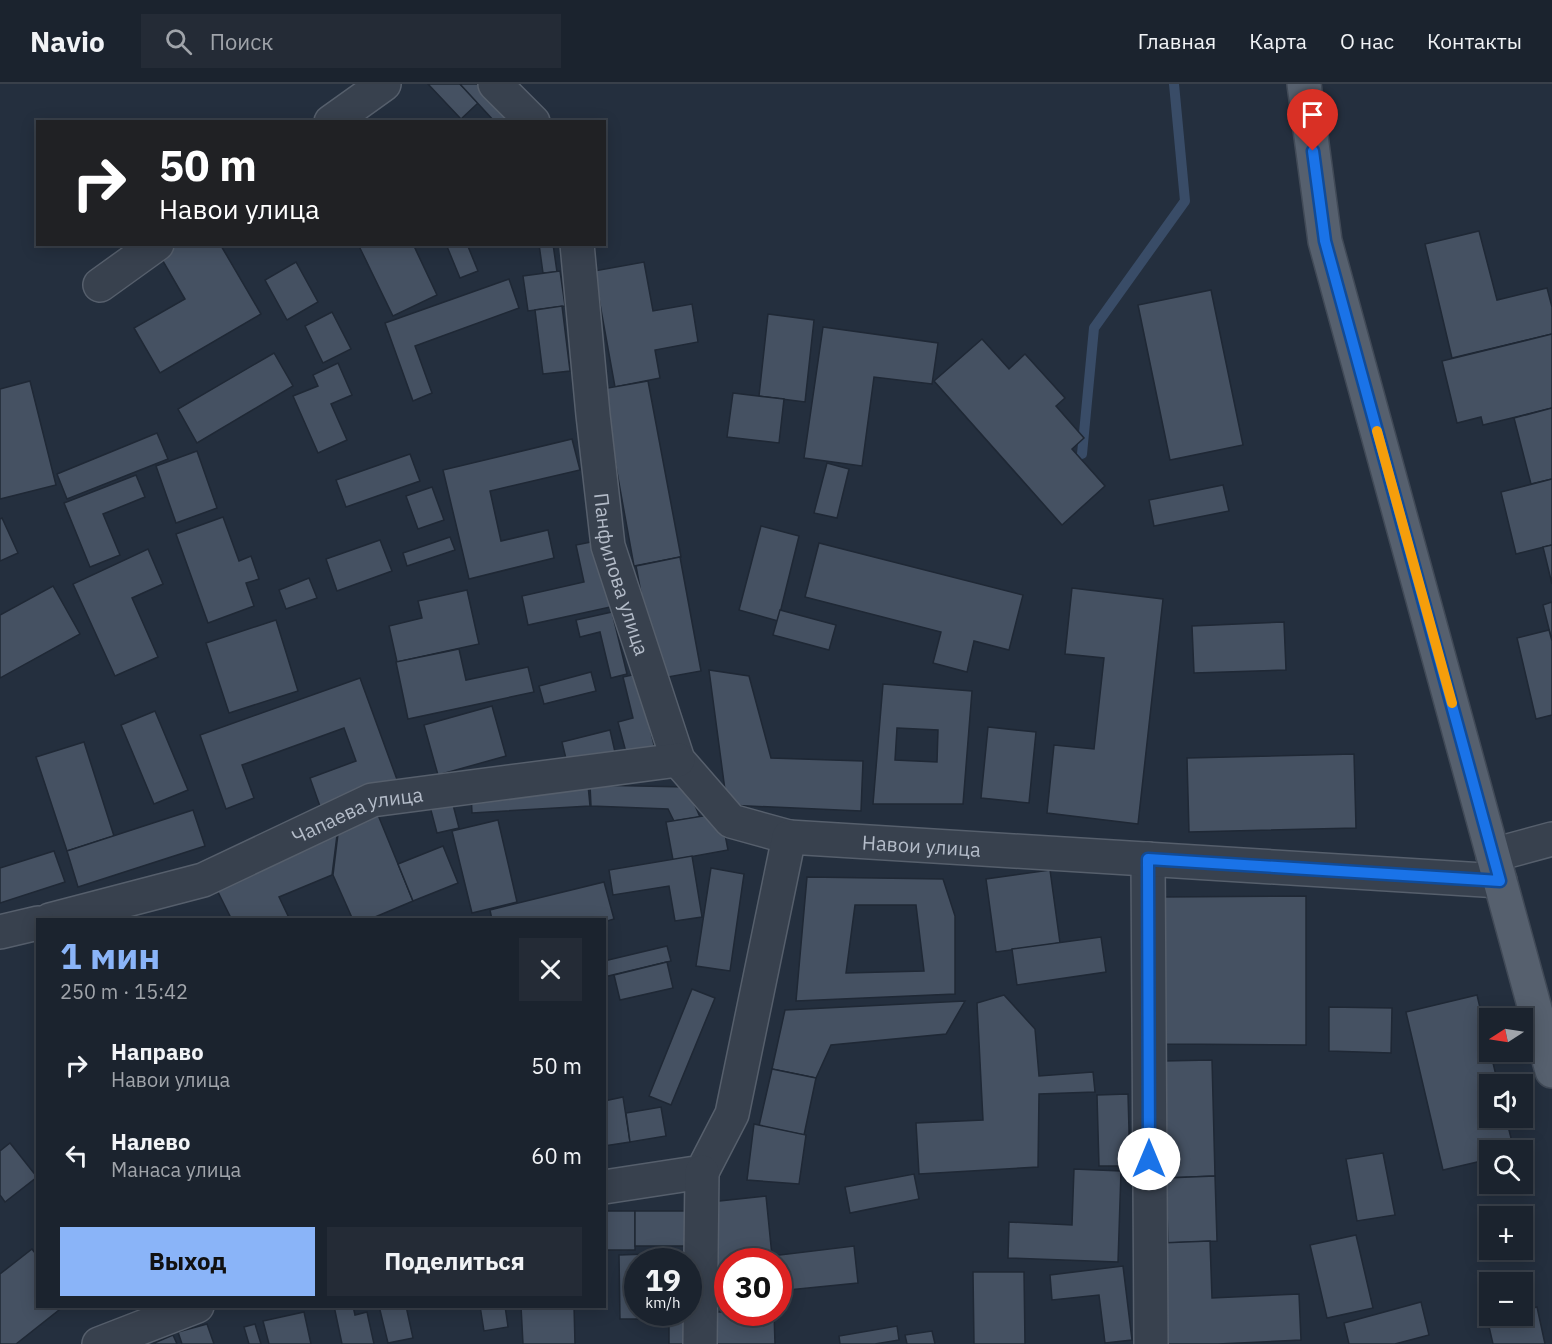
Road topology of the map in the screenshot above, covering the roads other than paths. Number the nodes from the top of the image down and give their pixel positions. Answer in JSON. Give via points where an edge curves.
{"nodes":[{"id":1,"x":384,"y":84,"type":"edge"},
{"id":2,"x":495,"y":84,"type":"edge"},
{"id":3,"x":1304,"y":84,"type":"edge"},
{"id":4,"x":334,"y":120,"type":"edge"},
{"id":5,"x":531,"y":120,"type":"edge"},
{"id":6,"x":154,"y":246,"type":"edge"},
{"id":7,"x":577,"y":246,"type":"edge"},
{"id":8,"x":100,"y":285,"type":"dead end"},
{"id":9,"x":678,"y":760,"type":"junction"},
{"id":10,"x":789,"y":837,"type":"junction"},
{"id":11,"x":1552,"y":839,"type":"edge"},
{"id":12,"x":1148,"y":859,"type":"junction"},
{"id":13,"x":1497,"y":868,"type":"junction"},
{"id":14,"x":58,"y":918,"type":"edge"},
{"id":15,"x":36,"y":923,"type":"edge"},
{"id":16,"x":0,"y":932,"type":"edge"},
{"id":17,"x":1552,"y":1071,"type":"edge"},
{"id":18,"x":702,"y":1172,"type":"junction"},
{"id":19,"x":606,"y":1187,"type":"edge"},
{"id":20,"x":192,"y":1308,"type":"edge"},
{"id":21,"x":99,"y":1344,"type":"edge"},
{"id":22,"x":700,"y":1344,"type":"edge"},
{"id":23,"x":1151,"y":1344,"type":"edge"}],
"edges":[{"from":1,"to":4,"type":"street"},
{"from":2,"to":5,"type":"street"},
{"from":3,"to":13,"type":"main road","via":[[1325,241]]},
{"from":6,"to":8,"type":"street"},
{"from":7,"to":9,"type":"street","name":"Панфилова улица","via":[[608,546]]},
{"from":9,"to":10,"type":"street","name":"Панфилова улица","via":[[731,821]]},
{"from":9,"to":14,"type":"street","name":"Чапаева улица","via":[[372,800],[203,880]]},
{"from":10,"to":12,"type":"street","name":"Навои улица"},
{"from":10,"to":18,"type":"street","via":[[732,1114]]},
{"from":11,"to":13,"type":"street","name":"Навои улица"},
{"from":12,"to":13,"type":"street","name":"Навои улица"},
{"from":12,"to":23,"type":"street"},
{"from":13,"to":17,"type":"main road"},
{"from":15,"to":16,"type":"street"},
{"from":18,"to":19,"type":"street"},
{"from":18,"to":22,"type":"street"},
{"from":20,"to":21,"type":"street"}]}
